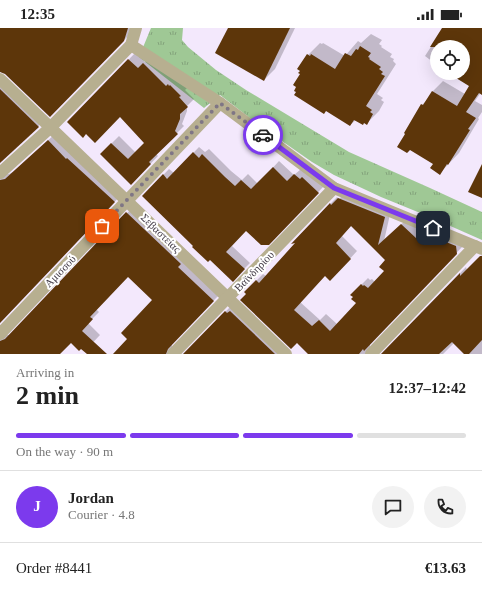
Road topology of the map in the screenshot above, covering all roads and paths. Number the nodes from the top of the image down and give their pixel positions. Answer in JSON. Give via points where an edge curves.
{"nodes":[{"id":1,"x":136,"y":28,"type":"edge"},
{"id":2,"x":131,"y":45,"type":"junction"},
{"id":3,"x":0,"y":79,"type":"edge"},
{"id":4,"x":220,"y":103,"type":"junction"},
{"id":5,"x":51,"y":127,"type":"junction"},
{"id":6,"x":0,"y":173,"type":"edge"},
{"id":7,"x":334,"y":188,"type":"junction"},
{"id":8,"x":127,"y":200,"type":"junction"},
{"id":9,"x":478,"y":248,"type":"edge"},
{"id":10,"x":228,"y":298,"type":"junction"},
{"id":11,"x":0,"y":334,"type":"edge"},
{"id":12,"x":173,"y":354,"type":"edge"},
{"id":13,"x":286,"y":354,"type":"edge"},
{"id":14,"x":371,"y":354,"type":"edge"}],
"edges":[{"from":1,"to":2,"type":"street"},
{"from":2,"to":4,"type":"street"},
{"from":2,"to":5,"type":"street"},
{"from":3,"to":5,"type":"street","name":"Σεβαστείας"},
{"from":4,"to":7,"type":"street"},
{"from":4,"to":8,"type":"street","name":"Αμισσού"},
{"from":5,"to":6,"type":"street"},
{"from":5,"to":8,"type":"street","name":"Σεβαστείας"},
{"from":7,"to":9,"type":"street"},
{"from":7,"to":10,"type":"street","name":"Βαϊνδηρίου"},
{"from":8,"to":10,"type":"street","name":"Σεβαστείας"},
{"from":8,"to":11,"type":"street","name":"Αμισσού"},
{"from":9,"to":14,"type":"street"},
{"from":10,"to":12,"type":"street","name":"Βαϊνδηρίου"},
{"from":10,"to":13,"type":"street","name":"Σεβαστείας"}]}
